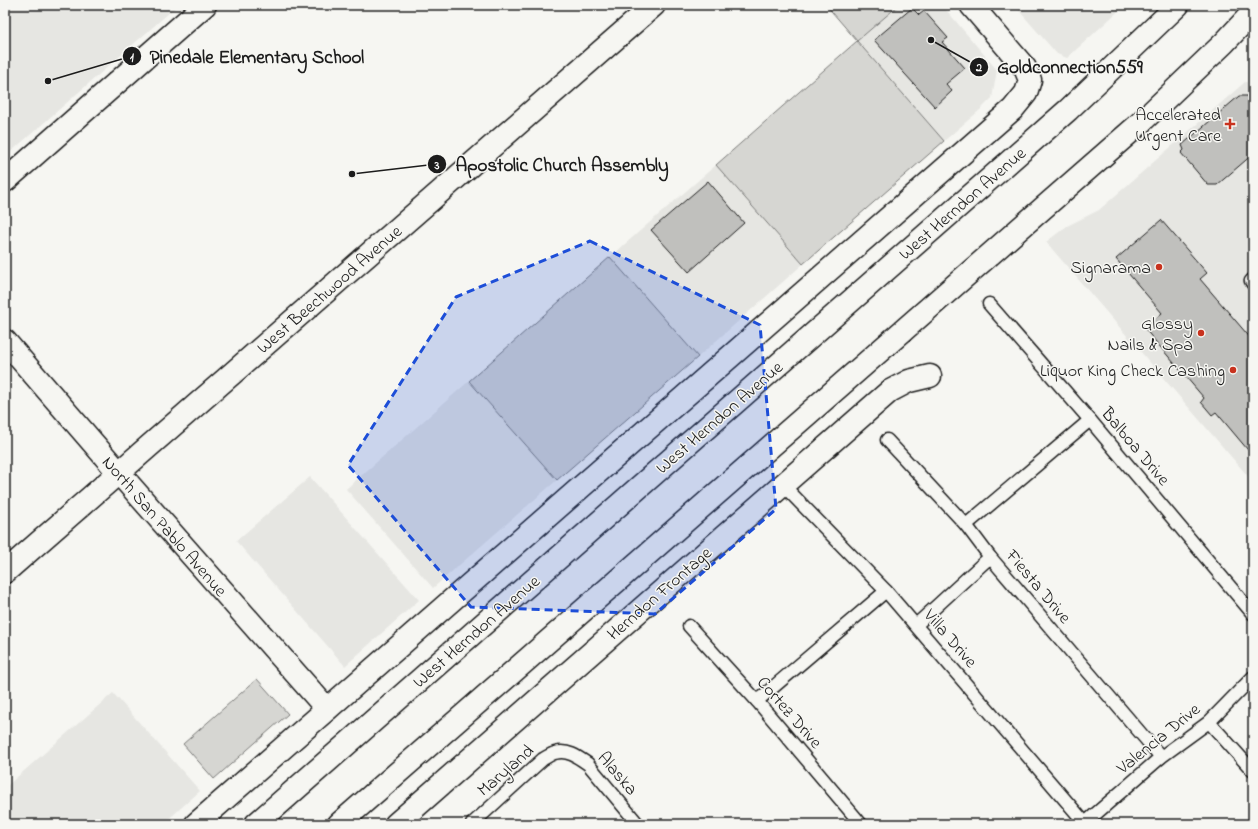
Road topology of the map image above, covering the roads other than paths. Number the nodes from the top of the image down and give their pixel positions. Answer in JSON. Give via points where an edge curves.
{"nodes":[{"id":1,"x":205,"y":5,"type":"edge"},
{"id":2,"x":654,"y":5,"type":"edge"},
{"id":3,"x":971,"y":5,"type":"edge"},
{"id":4,"x":1178,"y":5,"type":"edge"},
{"id":5,"x":1249,"y":13,"type":"edge"},
{"id":6,"x":5,"y":181,"type":"edge"},
{"id":7,"x":1253,"y":279,"type":"edge"},
{"id":8,"x":1253,"y":284,"type":"edge"},
{"id":9,"x":989,"y":304,"type":"dead end"},
{"id":10,"x":5,"y":341,"type":"edge"},
{"id":11,"x":930,"y":376,"type":"dead end"},
{"id":12,"x":1090,"y":420,"type":"junction"},
{"id":13,"x":887,"y":440,"type":"dead end"},
{"id":14,"x":119,"y":473,"type":"junction"},
{"id":15,"x":782,"y":484,"type":"junction"},
{"id":16,"x":966,"y":525,"type":"junction"},
{"id":17,"x":990,"y":557,"type":"junction"},
{"id":18,"x":5,"y":572,"type":"edge"},
{"id":19,"x":886,"y":592,"type":"junction"},
{"id":20,"x":1253,"y":614,"type":"edge"},
{"id":21,"x":916,"y":625,"type":"junction"},
{"id":22,"x":689,"y":626,"type":"dead end"},
{"id":23,"x":1253,"y":677,"type":"edge"},
{"id":24,"x":757,"y":701,"type":"junction"},
{"id":25,"x":327,"y":709,"type":"junction"},
{"id":26,"x":1208,"y":722,"type":"junction"},
{"id":27,"x":567,"y":752,"type":"joint"},
{"id":28,"x":1161,"y":757,"type":"junction"},
{"id":29,"x":1253,"y":771,"type":"edge"},
{"id":30,"x":1084,"y":823,"type":"edge"},
{"id":31,"x":196,"y":824,"type":"edge"},
{"id":32,"x":256,"y":824,"type":"edge"},
{"id":33,"x":339,"y":824,"type":"edge"},
{"id":34,"x":396,"y":824,"type":"edge"},
{"id":35,"x":472,"y":824,"type":"edge"},
{"id":36,"x":638,"y":824,"type":"edge"},
{"id":37,"x":861,"y":824,"type":"edge"}],
"edges":[{"from":1,"to":6,"type":"street"},
{"from":2,"to":14,"type":"street","name":"West Beechwood Avenue"},
{"from":3,"to":25,"type":"street","name":"West Herndon Avenue","via":[[1025,68],[1030,80],[1026,93],[1013,109]]},
{"from":4,"to":32,"type":"street","name":"West Herndon Avenue","via":[[1068,110]]},
{"from":5,"to":33,"type":"street","via":[[1224,43],[1137,126]]},
{"from":7,"to":8,"type":"lane"},
{"from":9,"to":12,"type":"lane","name":"Balboa Drive"},
{"from":10,"to":14,"type":"street","name":"North San Pablo Avenue"},
{"from":11,"to":15,"type":"street","name":"Herndon Frontage","via":[[909,381],[890,391]]},
{"from":12,"to":16,"type":"lane"},
{"from":12,"to":20,"type":"lane","name":"Balboa Drive"},
{"from":13,"to":16,"type":"lane","name":"Fiesta Drive"},
{"from":14,"to":18,"type":"street","name":"West Beechwood Avenue"},
{"from":14,"to":25,"type":"street","name":"North San Pablo Avenue"},
{"from":15,"to":19,"type":"lane","name":"Villa Drive"},
{"from":15,"to":34,"type":"street","name":"Herndon Frontage"},
{"from":16,"to":17,"type":"lane","name":"Fiesta Drive"},
{"from":17,"to":21,"type":"lane"},
{"from":17,"to":28,"type":"lane","name":"Fiesta Drive"},
{"from":19,"to":21,"type":"lane","name":"Villa Drive"},
{"from":19,"to":24,"type":"lane"},
{"from":21,"to":30,"type":"lane","name":"Villa Drive"},
{"from":22,"to":24,"type":"lane","name":"Cortez Drive"},
{"from":23,"to":26,"type":"lane","name":"Valencia Drive"},
{"from":24,"to":37,"type":"lane","name":"Cortez Drive"},
{"from":25,"to":31,"type":"street","name":"West Herndon Avenue"},
{"from":26,"to":28,"type":"lane","name":"Valencia Drive"},
{"from":26,"to":29,"type":"lane"},
{"from":27,"to":35,"type":"lane","name":"Maryland","via":[[555,753],[543,759]]},
{"from":27,"to":36,"type":"lane","name":"Alaska","via":[[588,764]]},
{"from":28,"to":30,"type":"lane","name":"Valencia Drive"}]}
